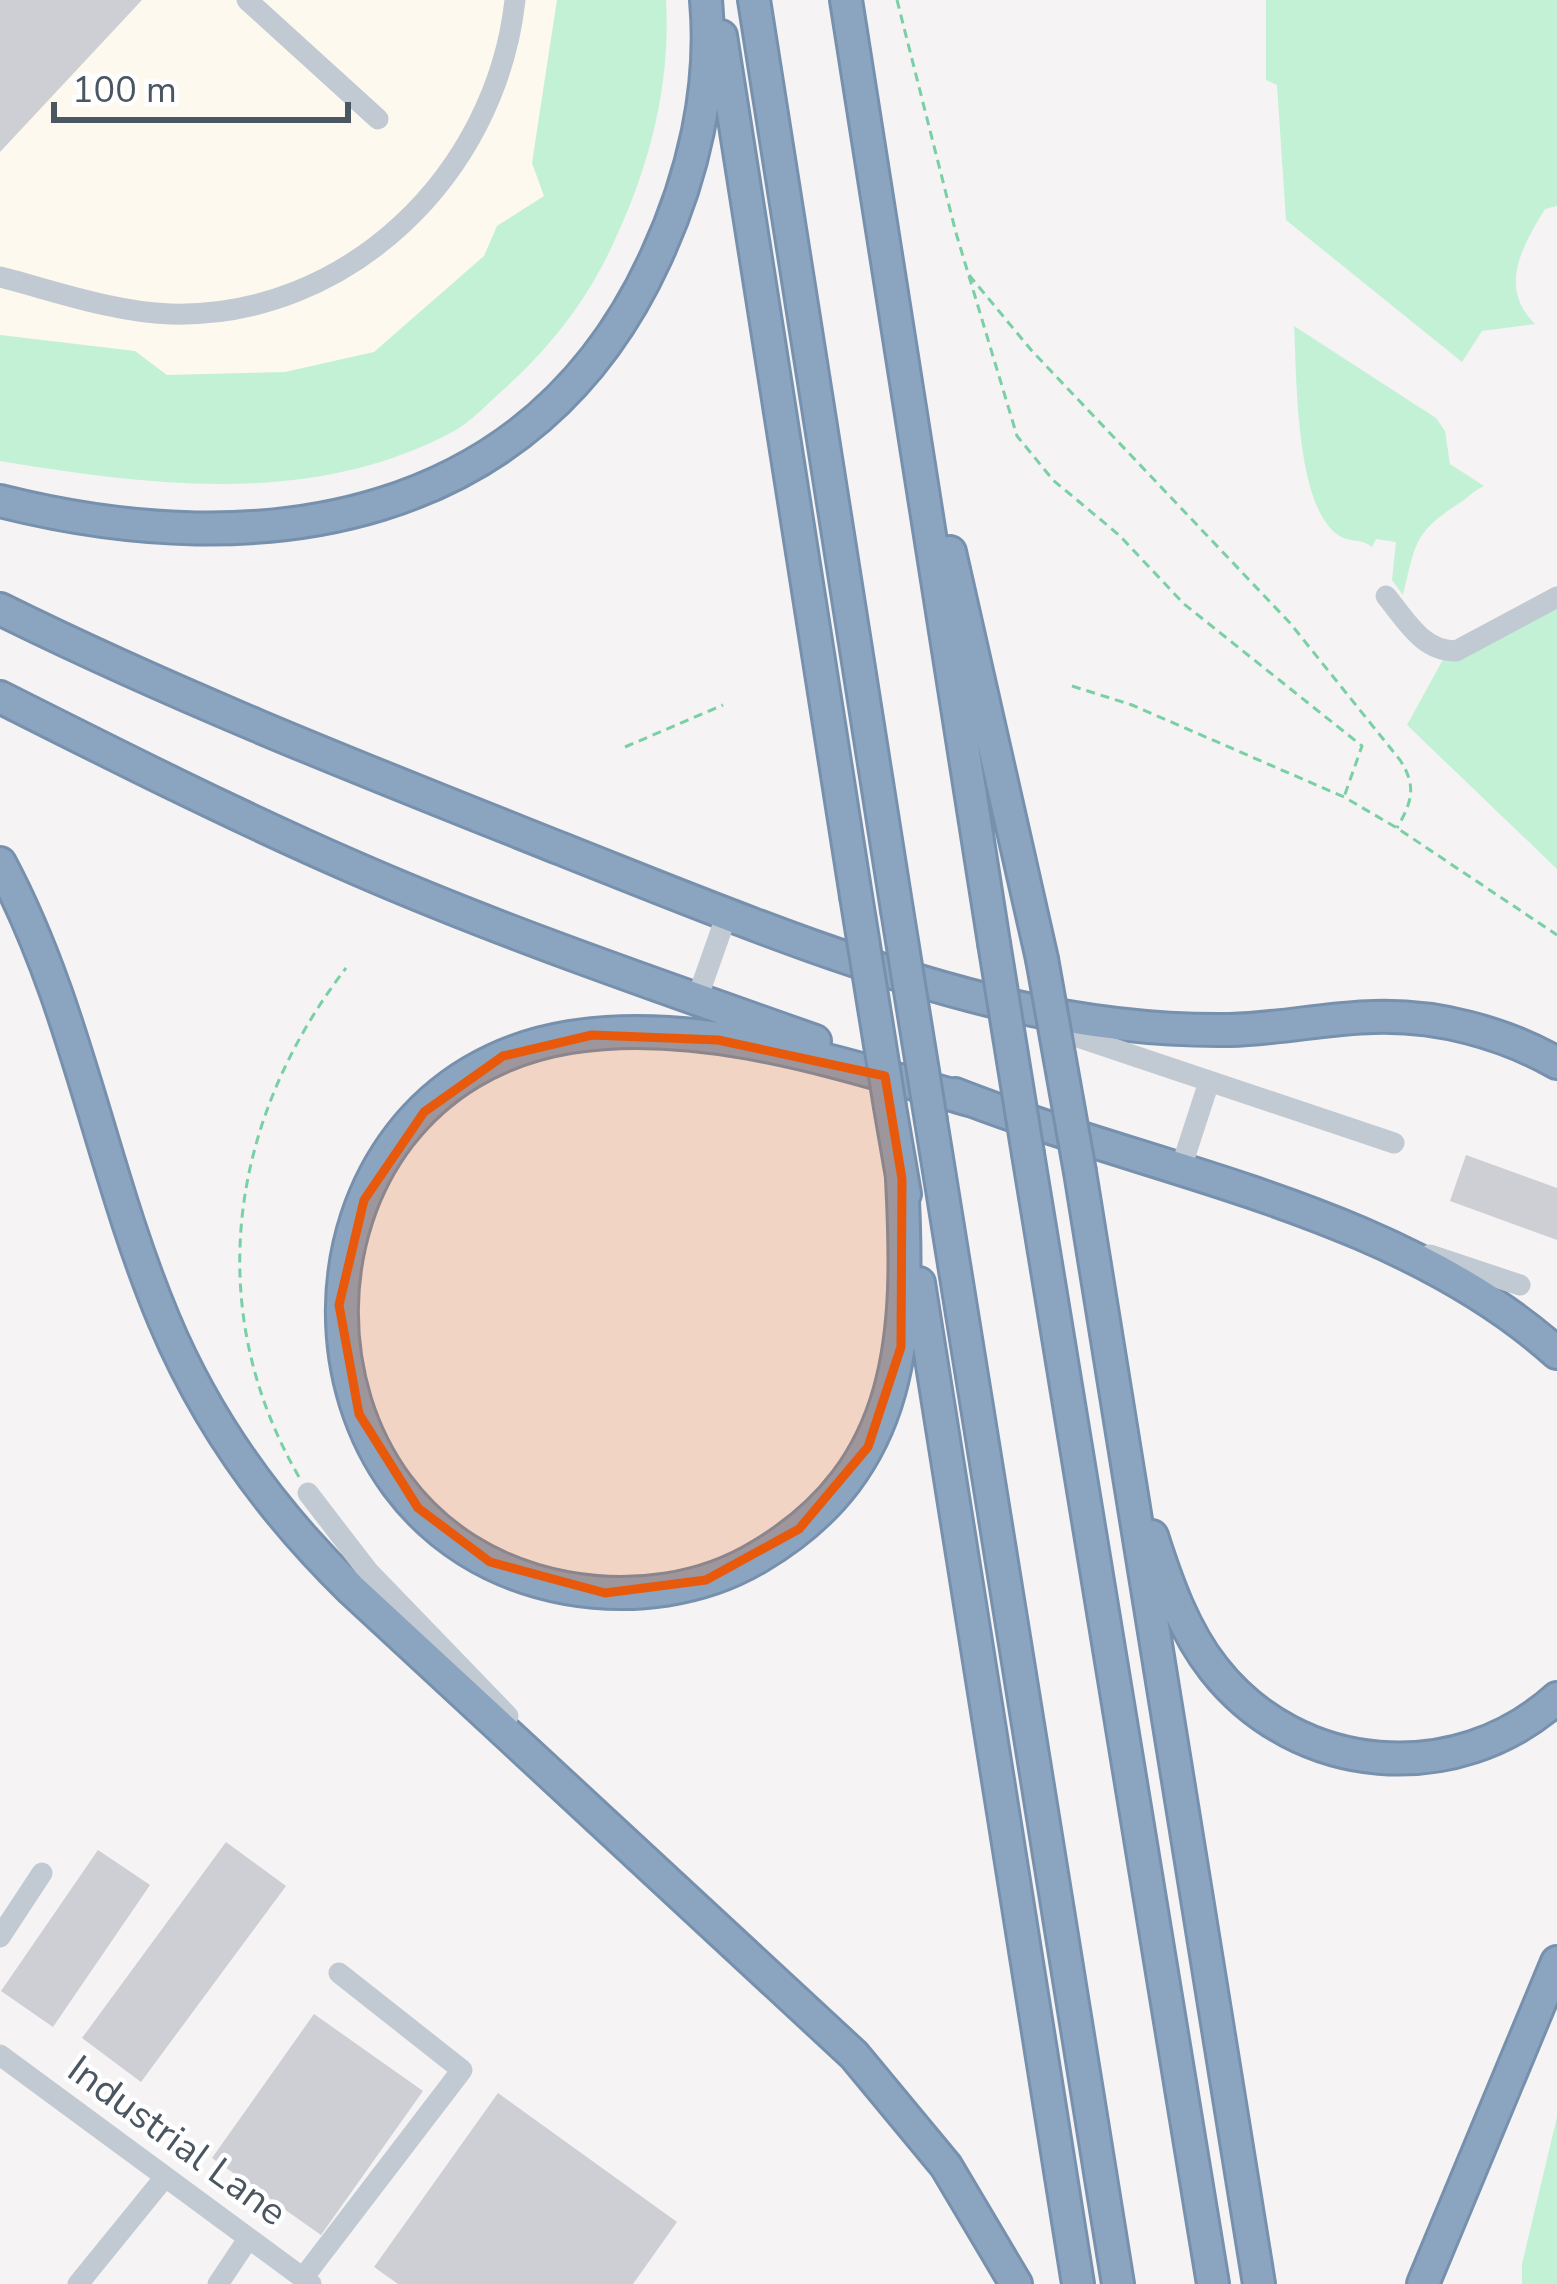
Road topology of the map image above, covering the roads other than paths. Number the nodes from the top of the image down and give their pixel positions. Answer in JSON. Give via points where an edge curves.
{"nodes":[{"id":1,"x":247,"y":0,"type":"edge"},
{"id":2,"x":514,"y":0,"type":"edge"},
{"id":3,"x":706,"y":0,"type":"edge"},
{"id":4,"x":715,"y":0,"type":"edge"},
{"id":5,"x":754,"y":0,"type":"edge"},
{"id":6,"x":846,"y":0,"type":"edge"},
{"id":7,"x":378,"y":118,"type":"dead end"},
{"id":8,"x":0,"y":277,"type":"edge"},
{"id":9,"x":903,"y":360,"type":"junction"},
{"id":10,"x":0,"y":501,"type":"edge"},
{"id":11,"x":1386,"y":596,"type":"dead end"},
{"id":12,"x":1557,"y":597,"type":"edge"},
{"id":13,"x":0,"y":609,"type":"edge"},
{"id":14,"x":0,"y":697,"type":"edge"},
{"id":15,"x":0,"y":863,"type":"edge"},
{"id":16,"x":727,"y":914,"type":"junction"},
{"id":17,"x":833,"y":953,"type":"junction"},
{"id":18,"x":697,"y":999,"type":"junction"},
{"id":19,"x":1557,"y":1063,"type":"edge"},
{"id":20,"x":1209,"y":1082,"type":"junction"},
{"id":21,"x":973,"y":1101,"type":"junction"},
{"id":22,"x":1394,"y":1142,"type":"dead end"},
{"id":23,"x":1180,"y":1171,"type":"junction"},
{"id":24,"x":902,"y":1179,"type":"junction"},
{"id":25,"x":1298,"y":1211,"type":"junction"},
{"id":26,"x":1520,"y":1286,"type":"dead end"},
{"id":27,"x":1557,"y":1353,"type":"edge"},
{"id":28,"x":1113,"y":1381,"type":"junction"},
{"id":29,"x":308,"y":1493,"type":"road end"},
{"id":30,"x":1557,"y":1698,"type":"edge"},
{"id":31,"x":42,"y":1873,"type":"dead end"},
{"id":32,"x":669,"y":1883,"type":"junction"},
{"id":33,"x":0,"y":1936,"type":"edge"},
{"id":34,"x":1557,"y":1962,"type":"edge"},
{"id":35,"x":339,"y":1973,"type":"dead end"},
{"id":36,"x":1,"y":2058,"type":"edge"},
{"id":37,"x":165,"y":2177,"type":"junction"},
{"id":38,"x":248,"y":2239,"type":"junction"},
{"id":39,"x":307,"y":2281,"type":"edge"},
{"id":40,"x":78,"y":2284,"type":"edge"},
{"id":41,"x":218,"y":2284,"type":"edge"},
{"id":42,"x":1016,"y":2284,"type":"edge"},
{"id":43,"x":1078,"y":2284,"type":"edge"},
{"id":44,"x":1118,"y":2284,"type":"edge"},
{"id":45,"x":1213,"y":2284,"type":"edge"},
{"id":46,"x":1259,"y":2284,"type":"edge"},
{"id":47,"x":1423,"y":2284,"type":"edge"}],
"edges":[{"from":1,"to":7,"type":"street"},
{"from":2,"to":8,"type":"street","via":[[502,62],[456,164],[385,239],[331,276],[264,305],[173,314]]},
{"from":3,"to":10,"type":"highway","via":[[701,120],[665,239],[597,359],[500,450],[412,496],[278,523],[138,524]]},
{"from":4,"to":24,"type":"highway","bridge":true},
{"from":5,"to":44,"type":"highway","bridge":true},
{"from":6,"to":9,"type":"highway"},
{"from":9,"to":28,"type":"highway","bridge":true,"via":[[1042,959]]},
{"from":9,"to":45,"type":"highway","bridge":true},
{"from":11,"to":12,"type":"street","via":[[1425,643],[1456,652]]},
{"from":13,"to":16,"type":"highway","via":[[243,721]]},
{"from":14,"to":18,"type":"highway","via":[[355,868]]},
{"from":15,"to":32,"type":"highway","via":[[52,978],[152,1289],[233,1450],[325,1563]]},
{"from":16,"to":17,"type":"highway"},
{"from":16,"to":18,"type":"street"},
{"from":17,"to":19,"type":"highway","via":[[1071,1018],[1200,1030],[1413,1018],[1483,1032]]},
{"from":17,"to":20,"type":"street"},
{"from":18,"to":21,"type":"highway"},
{"from":20,"to":22,"type":"street"},
{"from":20,"to":23,"type":"street"},
{"from":21,"to":23,"type":"highway"},
{"from":21,"to":24,"type":"highway","via":[[804,1055],[648,1034],[568,1038],[484,1066],[407,1130],[354,1224],[341,1278],[340,1334],[367,1433],[433,1522],[490,1562],[534,1580],[631,1593],[694,1584],[744,1565],[819,1511],[879,1424],[905,1319]]},
{"from":23,"to":25,"type":"highway"},
{"from":24,"to":43,"type":"highway"},
{"from":25,"to":26,"type":"street"},
{"from":25,"to":27,"type":"highway","via":[[1432,1269]]},
{"from":28,"to":30,"type":"highway","via":[[1173,1595],[1212,1666],[1269,1720],[1339,1753],[1416,1759],[1488,1742]]},
{"from":28,"to":46,"type":"highway"},
{"from":29,"to":32,"type":"street","via":[[368,1571]]},
{"from":31,"to":33,"type":"street"},
{"from":32,"to":42,"type":"highway","via":[[902,2109],[967,2196]]},
{"from":34,"to":47,"type":"highway"},
{"from":35,"to":39,"type":"street","via":[[461,2070]]},
{"from":36,"to":37,"type":"street","name":"Industrial Lane"},
{"from":37,"to":38,"type":"street","name":"Industrial Lane"},
{"from":37,"to":40,"type":"street"},
{"from":38,"to":39,"type":"street","name":"Industrial Lane"},
{"from":38,"to":41,"type":"street"}]}
